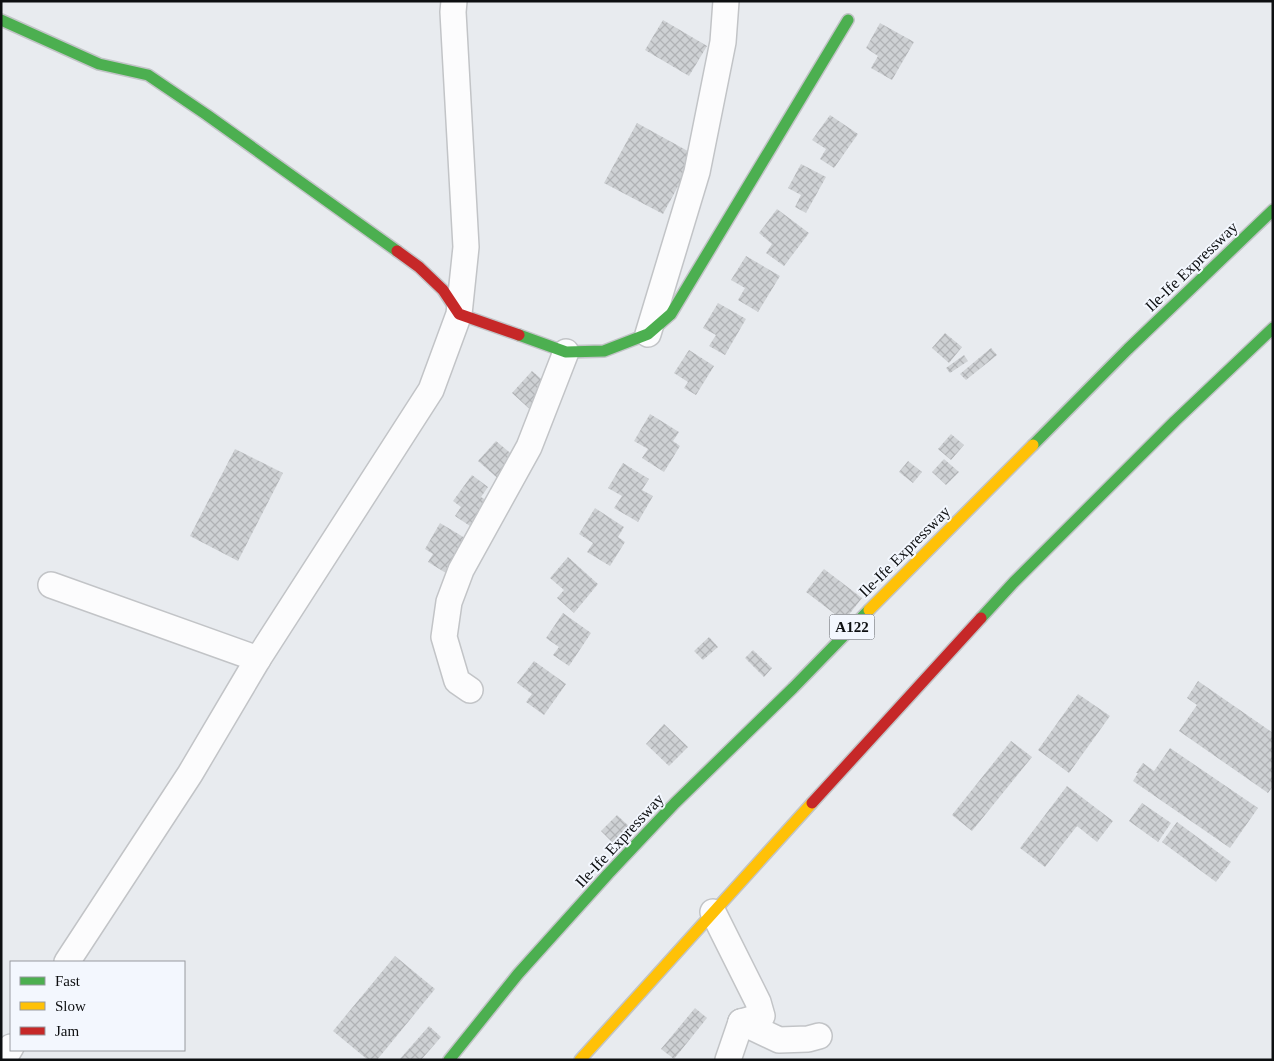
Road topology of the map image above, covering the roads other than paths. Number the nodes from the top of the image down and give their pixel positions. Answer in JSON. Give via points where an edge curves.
{"nodes":[{"id":1,"x":454,"y":1,"type":"edge"},
{"id":2,"x":726,"y":1,"type":"edge"},
{"id":3,"x":1,"y":20,"type":"edge"},
{"id":4,"x":848,"y":20,"type":"dead end"},
{"id":5,"x":1273,"y":210,"type":"edge"},
{"id":6,"x":459,"y":314,"type":"junction"},
{"id":7,"x":1273,"y":328,"type":"edge"},
{"id":8,"x":648,"y":334,"type":"junction"},
{"id":9,"x":566,"y":352,"type":"junction"},
{"id":10,"x":51,"y":585,"type":"dead end"},
{"id":11,"x":258,"y":659,"type":"junction"},
{"id":12,"x":470,"y":690,"type":"dead end"},
{"id":13,"x":713,"y":912,"type":"junction"},
{"id":14,"x":68,"y":961,"type":"edge"},
{"id":15,"x":741,"y":1022,"type":"junction"},
{"id":16,"x":819,"y":1036,"type":"dead end"},
{"id":17,"x":10,"y":1049,"type":"edge"},
{"id":18,"x":3,"y":1060,"type":"edge"},
{"id":19,"x":449,"y":1060,"type":"edge"},
{"id":20,"x":580,"y":1060,"type":"edge"},
{"id":21,"x":728,"y":1060,"type":"edge"}],
"edges":[{"from":1,"to":6,"type":"street","via":[[466,247]]},
{"from":2,"to":8,"type":"street","via":[[723,42],[697,172]]},
{"from":3,"to":6,"type":"main road","via":[[99,64],[148,75],[420,267],[443,290]]},
{"from":4,"to":8,"type":"main road","via":[[671,314]]},
{"from":5,"to":19,"type":"main road","name":"Ile-Ife Expressway","number":"A122","via":[[1114,363],[675,804],[518,974]]},
{"from":6,"to":9,"type":"main road"},
{"from":6,"to":11,"type":"street","via":[[430,390]]},
{"from":7,"to":13,"type":"main road","via":[[1014,582]]},
{"from":8,"to":9,"type":"main road","via":[[604,351]]},
{"from":9,"to":12,"type":"street","via":[[529,447],[461,570],[449,602],[444,637],[457,681]]},
{"from":10,"to":11,"type":"street"},
{"from":11,"to":14,"type":"street","via":[[190,774]]},
{"from":13,"to":15,"type":"street","via":[[762,1016]]},
{"from":13,"to":20,"type":"main road"},
{"from":15,"to":16,"type":"street","via":[[779,1040]]},
{"from":15,"to":21,"type":"street"},
{"from":17,"to":18,"type":"street"}]}
